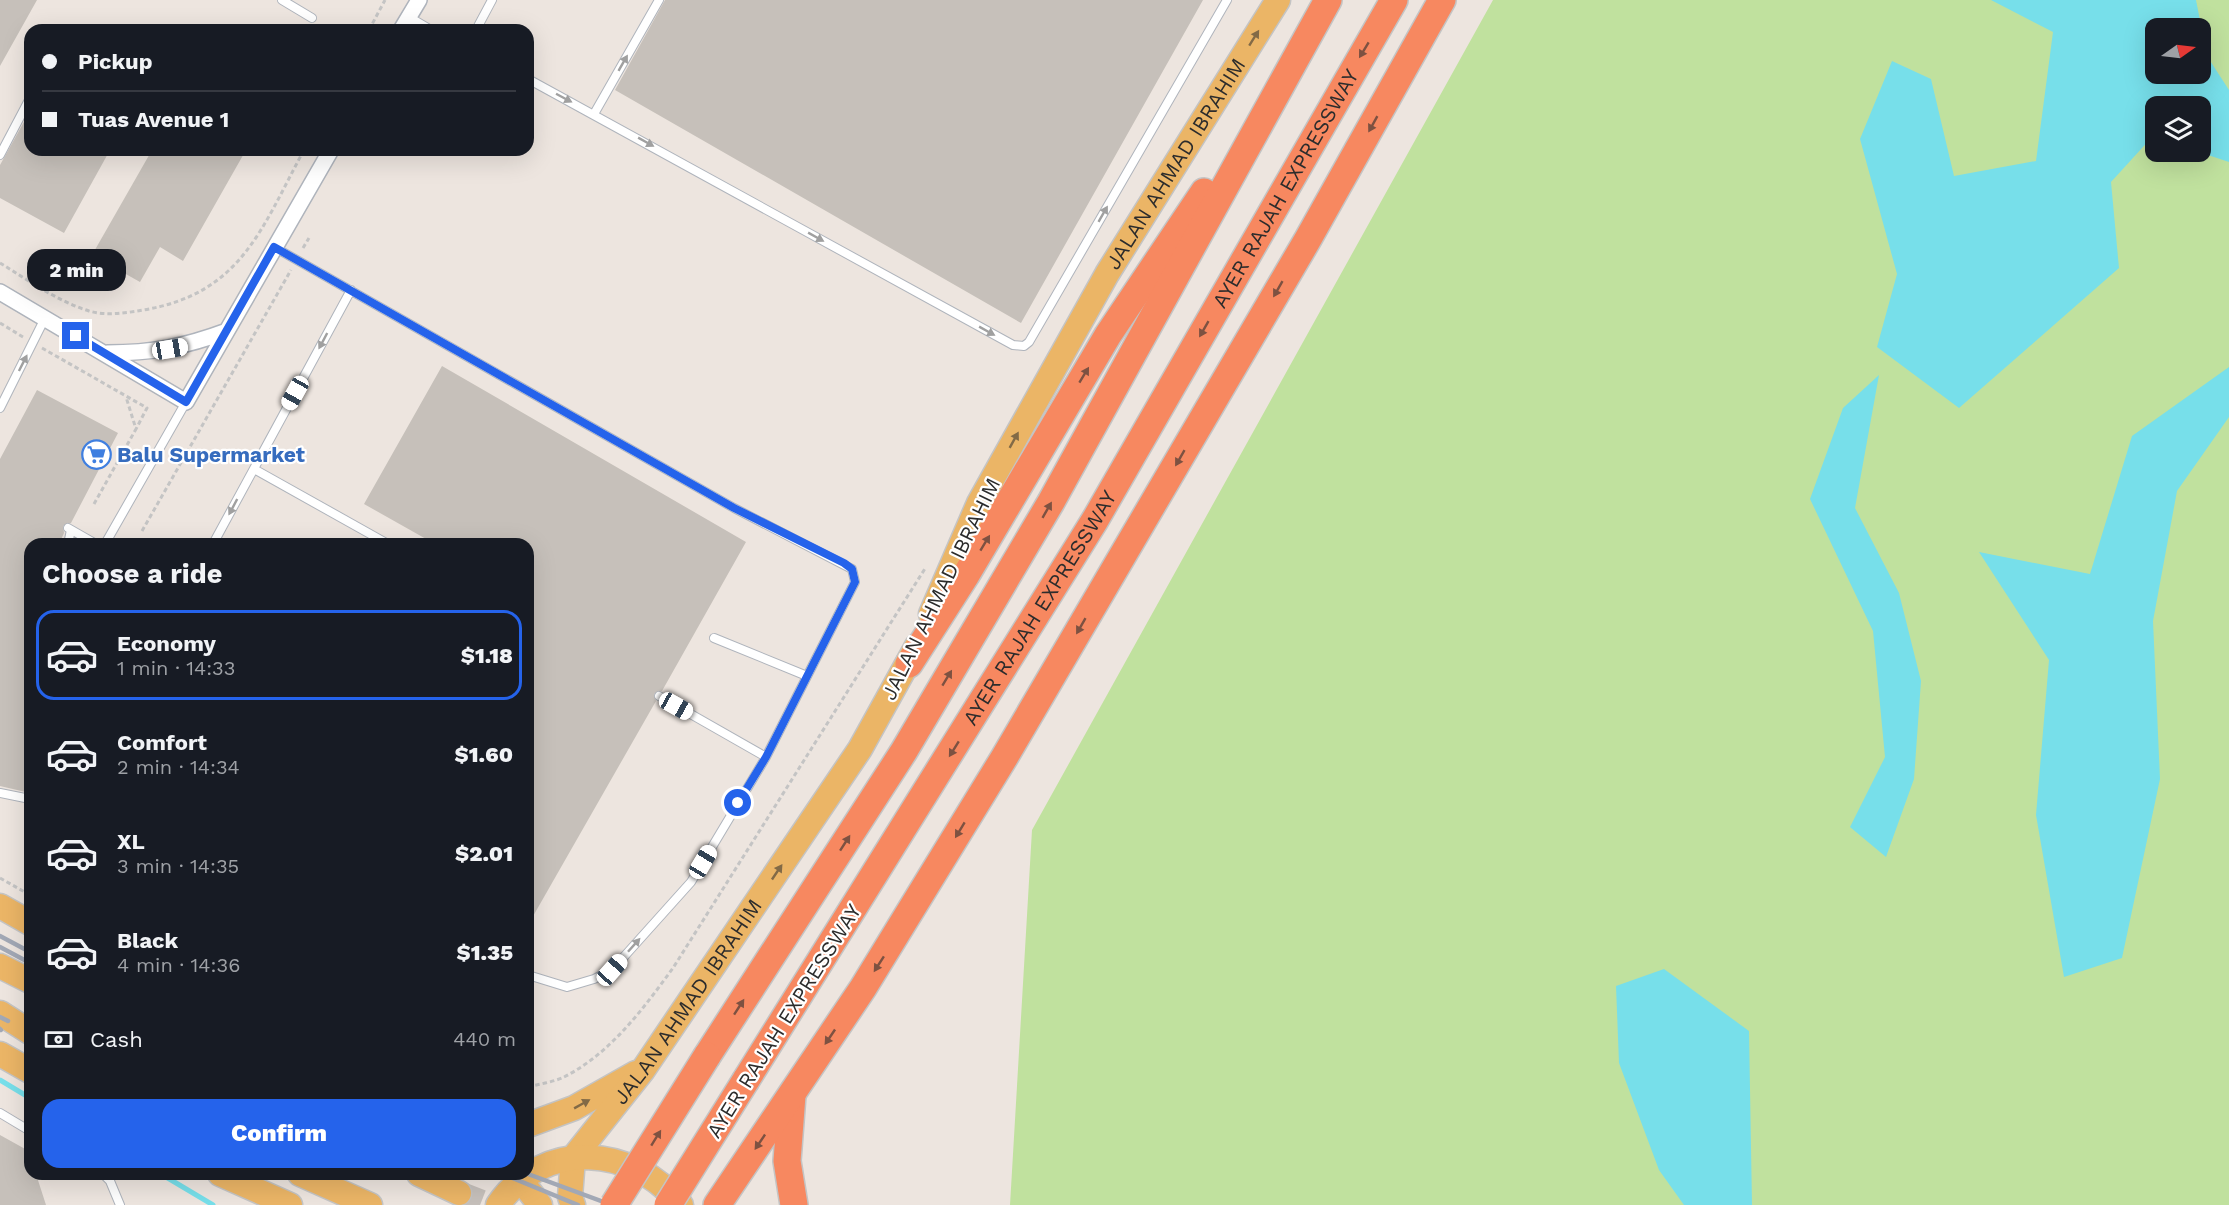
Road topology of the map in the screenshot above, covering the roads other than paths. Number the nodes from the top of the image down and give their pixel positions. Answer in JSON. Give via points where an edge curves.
{"nodes":[{"id":1,"x":282,"y":0,"type":"edge"},
{"id":2,"x":419,"y":0,"type":"edge"},
{"id":3,"x":492,"y":0,"type":"edge"},
{"id":4,"x":659,"y":0,"type":"edge"},
{"id":5,"x":1227,"y":0,"type":"edge"},
{"id":6,"x":1278,"y":0,"type":"edge"},
{"id":7,"x":1328,"y":0,"type":"edge"},
{"id":8,"x":1394,"y":0,"type":"edge"},
{"id":9,"x":1442,"y":0,"type":"edge"},
{"id":10,"x":312,"y":18,"type":"dead end"},
{"id":11,"x":405,"y":24,"type":"edge"},
{"id":12,"x":479,"y":24,"type":"edge"},
{"id":13,"x":1303,"y":46,"type":"junction"},
{"id":14,"x":534,"y":82,"type":"edge"},
{"id":15,"x":24,"y":109,"type":"edge"},
{"id":16,"x":594,"y":114,"type":"junction"},
{"id":17,"x":0,"y":155,"type":"edge"},
{"id":18,"x":327,"y":156,"type":"edge"},
{"id":19,"x":274,"y":247,"type":"junction"},
{"id":20,"x":351,"y":290,"type":"junction"},
{"id":21,"x":0,"y":292,"type":"edge"},
{"id":22,"x":45,"y":318,"type":"junction"},
{"id":23,"x":226,"y":331,"type":"junction"},
{"id":24,"x":106,"y":353,"type":"junction"},
{"id":25,"x":186,"y":402,"type":"junction"},
{"id":26,"x":0,"y":408,"type":"edge"},
{"id":27,"x":254,"y":469,"type":"junction"},
{"id":28,"x":68,"y":538,"type":"edge"},
{"id":29,"x":85,"y":538,"type":"edge"},
{"id":30,"x":108,"y":538,"type":"edge"},
{"id":31,"x":216,"y":538,"type":"edge"},
{"id":32,"x":377,"y":538,"type":"edge"},
{"id":33,"x":714,"y":638,"type":"dead end"},
{"id":34,"x":909,"y":664,"type":"junction"},
{"id":35,"x":807,"y":676,"type":"junction"},
{"id":36,"x":659,"y":696,"type":"dead end"},
{"id":37,"x":766,"y":757,"type":"junction"},
{"id":38,"x":0,"y":793,"type":"edge"},
{"id":39,"x":24,"y":798,"type":"edge"},
{"id":40,"x":0,"y":906,"type":"edge"},
{"id":41,"x":24,"y":920,"type":"edge"},
{"id":42,"x":0,"y":966,"type":"edge"},
{"id":43,"x":534,"y":977,"type":"edge"},
{"id":44,"x":24,"y":978,"type":"edge"},
{"id":45,"x":0,"y":1013,"type":"edge"},
{"id":46,"x":24,"y":1028,"type":"edge"},
{"id":47,"x":0,"y":1053,"type":"edge"},
{"id":48,"x":24,"y":1067,"type":"edge"},
{"id":49,"x":643,"y":1070,"type":"junction"},
{"id":50,"x":792,"y":1094,"type":"junction"},
{"id":51,"x":0,"y":1113,"type":"edge"},
{"id":52,"x":534,"y":1123,"type":"edge"},
{"id":53,"x":24,"y":1127,"type":"edge"},
{"id":54,"x":573,"y":1158,"type":"junction"},
{"id":55,"x":534,"y":1171,"type":"edge"},
{"id":56,"x":109,"y":1180,"type":"edge"},
{"id":57,"x":234,"y":1180,"type":"edge"},
{"id":58,"x":314,"y":1180,"type":"edge"},
{"id":59,"x":432,"y":1180,"type":"edge"},
{"id":60,"x":517,"y":1180,"type":"edge"},
{"id":61,"x":521,"y":1180,"type":"edge"},
{"id":62,"x":459,"y":1193,"type":"tunnel mouth"},
{"id":63,"x":120,"y":1205,"type":"edge"},
{"id":64,"x":290,"y":1205,"type":"edge"},
{"id":65,"x":370,"y":1205,"type":"edge"},
{"id":66,"x":498,"y":1205,"type":"edge"},
{"id":67,"x":540,"y":1205,"type":"edge"},
{"id":68,"x":573,"y":1205,"type":"edge"},
{"id":69,"x":614,"y":1205,"type":"edge"},
{"id":70,"x":668,"y":1205,"type":"edge"},
{"id":71,"x":681,"y":1205,"type":"edge"},
{"id":72,"x":717,"y":1205,"type":"edge"},
{"id":73,"x":794,"y":1205,"type":"edge"}],
"edges":[{"from":1,"to":10,"type":"lane"},
{"from":2,"to":11,"type":"street"},
{"from":3,"to":12,"type":"lane"},
{"from":16,"to":4,"type":"lane","one_way":true},
{"from":16,"to":5,"type":"lane","one_way":true,"via":[[1013,345],[1024,346]]},
{"from":34,"to":6,"type":"main road","name":"JALAN AHMAD IBRAHIM","one_way":true,"via":[[979,503],[1107,274]]},
{"from":7,"to":13,"type":"highway","name":"AYER RAJAH EXPRESSWAY"},
{"from":8,"to":70,"type":"highway","name":"AYER RAJAH EXPRESSWAY","one_way":true,"bridge":true,"via":[[1095,520]]},
{"from":9,"to":50,"type":"highway","one_way":true,"via":[[1308,239],[1004,758],[894,939]]},
{"from":34,"to":13,"type":"highway","one_way":true,"via":[[1108,335]]},
{"from":69,"to":13,"type":"highway","name":"AYER RAJAH EXPRESSWAY","one_way":true,"bridge":true,"via":[[904,751],[1051,502]]},
{"from":14,"to":16,"type":"lane","one_way":true},
{"from":15,"to":17,"type":"lane"},
{"from":18,"to":19,"type":"street"},
{"from":19,"to":20,"type":"lane"},
{"from":19,"to":23,"type":"street"},
{"from":20,"to":27,"type":"lane","one_way":true},
{"from":20,"to":35,"type":"lane","via":[[734,508],[852,569],[855,582]]},
{"from":21,"to":22,"type":"street"},
{"from":22,"to":24,"type":"street"},
{"from":26,"to":22,"type":"lane","one_way":true},
{"from":23,"to":24,"type":"street","via":[[148,353]]},
{"from":23,"to":25,"type":"street"},
{"from":24,"to":25,"type":"street"},
{"from":25,"to":30,"type":"lane"},
{"from":27,"to":31,"type":"lane","one_way":true},
{"from":27,"to":32,"type":"lane"},
{"from":28,"to":29,"type":"lane","via":[[69,529]]},
{"from":33,"to":35,"type":"lane"},
{"from":49,"to":34,"type":"main road","name":"JALAN AHMAD IBRAHIM","one_way":true,"via":[[860,749]]},
{"from":35,"to":37,"type":"lane"},
{"from":36,"to":37,"type":"lane"},
{"from":43,"to":37,"type":"lane","one_way":true,"via":[[567,987],[612,970],[691,882]]},
{"from":38,"to":39,"type":"lane"},
{"from":40,"to":41,"type":"main road"},
{"from":42,"to":44,"type":"main road"},
{"from":45,"to":46,"type":"main road"},
{"from":47,"to":48,"type":"main road"},
{"from":52,"to":49,"type":"main road","one_way":true,"via":[[574,1108]]},
{"from":49,"to":54,"type":"main road","name":"JALAN AHMAD IBRAHIM"},
{"from":50,"to":72,"type":"highway","one_way":true},
{"from":50,"to":73,"type":"highway","via":[[787,1161]]},
{"from":51,"to":53,"type":"lane"},
{"from":54,"to":55,"type":"main road"},
{"from":54,"to":68,"type":"main road"},
{"from":54,"to":71,"type":"main road","via":[[625,1162],[649,1174]]},
{"from":56,"to":63,"type":"lane"},
{"from":57,"to":64,"type":"main road"},
{"from":58,"to":65,"type":"main road"},
{"from":59,"to":62,"type":"main road"},
{"from":60,"to":66,"type":"main road"},
{"from":61,"to":67,"type":"main road"}]}
